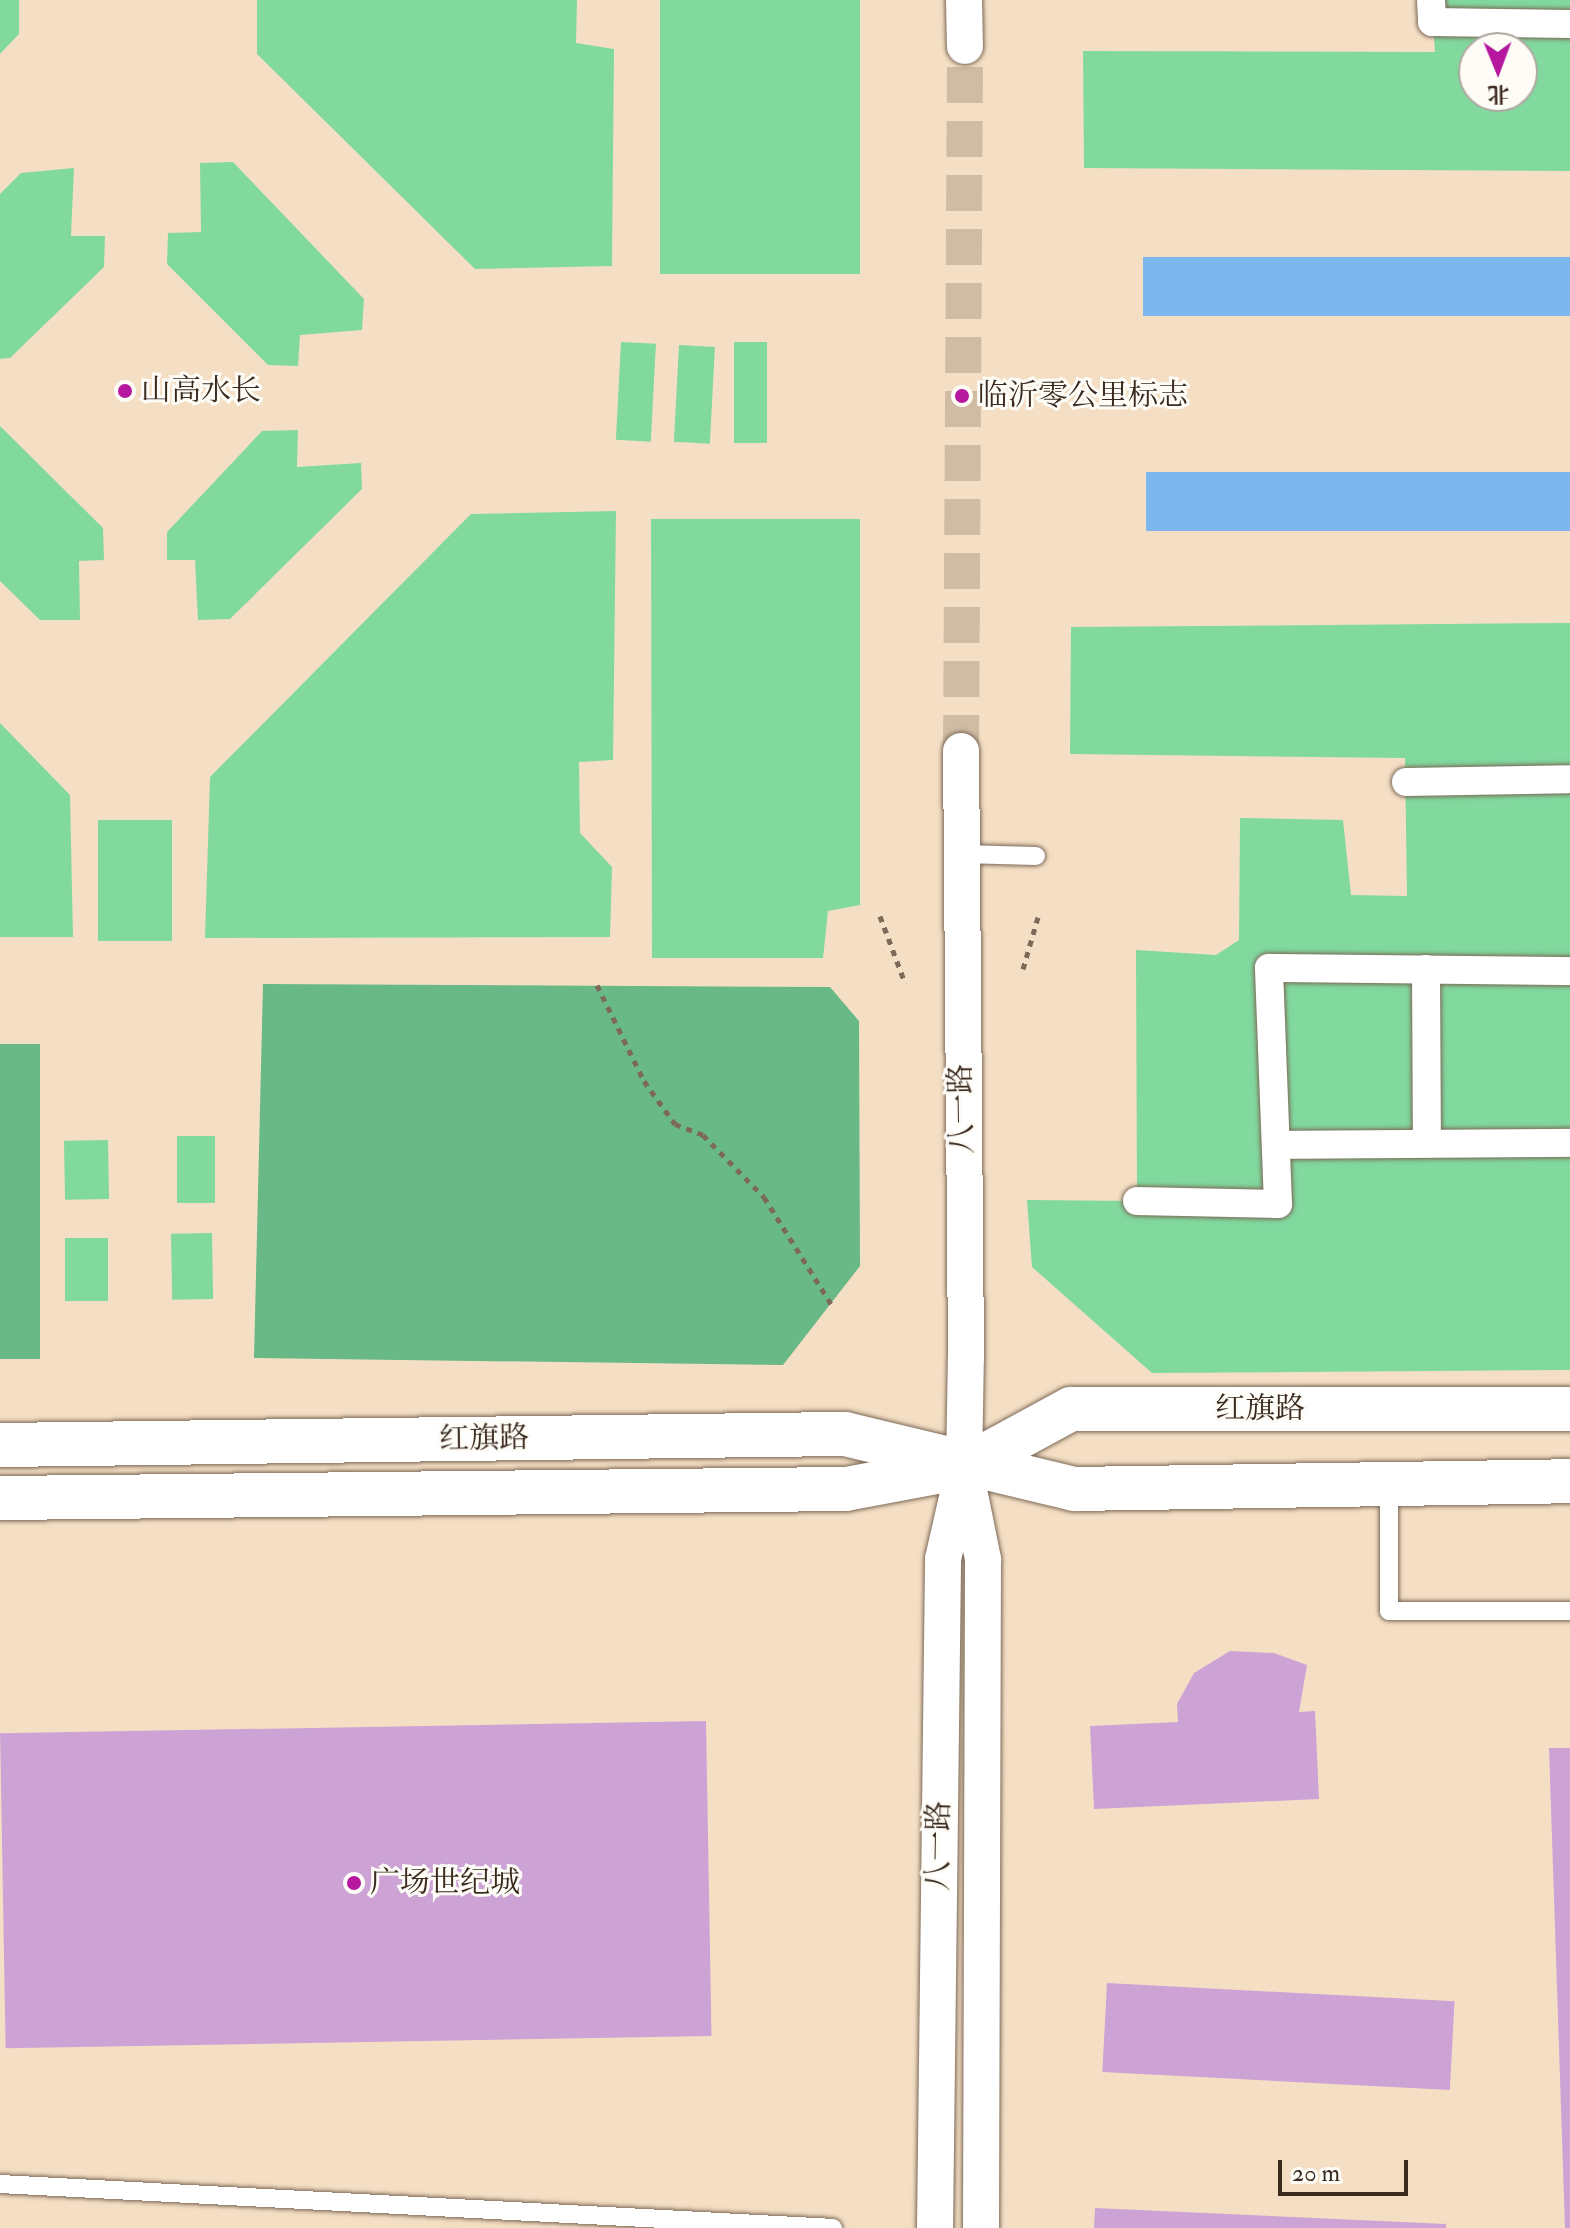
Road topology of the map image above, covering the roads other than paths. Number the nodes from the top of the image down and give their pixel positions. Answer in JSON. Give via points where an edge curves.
{"nodes":[{"id":1,"x":964,"y":0,"type":"edge"},
{"id":2,"x":1431,"y":0,"type":"edge"},
{"id":3,"x":1570,"y":24,"type":"edge"},
{"id":4,"x":965,"y":46,"type":"tunnel mouth"},
{"id":5,"x":961,"y":751,"type":"tunnel mouth"},
{"id":6,"x":1570,"y":779,"type":"edge"},
{"id":7,"x":1406,"y":782,"type":"dead end"},
{"id":8,"x":961,"y":854,"type":"junction"},
{"id":9,"x":1036,"y":856,"type":"dead end"},
{"id":10,"x":1426,"y":969,"type":"junction"},
{"id":11,"x":1570,"y":971,"type":"edge"},
{"id":12,"x":1427,"y":1141,"type":"junction"},
{"id":13,"x":1570,"y":1143,"type":"edge"},
{"id":14,"x":1276,"y":1145,"type":"junction"},
{"id":15,"x":1137,"y":1201,"type":"dead end"},
{"id":16,"x":1570,"y":1409,"type":"edge"},
{"id":17,"x":0,"y":1445,"type":"edge"},
{"id":18,"x":964,"y":1467,"type":"junction"},
{"id":19,"x":1570,"y":1481,"type":"edge"},
{"id":20,"x":1389,"y":1483,"type":"junction"},
{"id":21,"x":0,"y":1498,"type":"edge"},
{"id":22,"x":1570,"y":1611,"type":"edge"},
{"id":23,"x":0,"y":2184,"type":"edge"},
{"id":24,"x":833,"y":2228,"type":"edge"},
{"id":25,"x":935,"y":2228,"type":"edge"},
{"id":26,"x":981,"y":2228,"type":"edge"}],
"edges":[{"from":1,"to":4,"type":"street"},
{"from":2,"to":3,"type":"street","via":[[1432,22]]},
{"from":5,"to":8,"type":"street","name":"八一路"},
{"from":6,"to":7,"type":"street"},
{"from":8,"to":9,"type":"lane"},
{"from":8,"to":18,"type":"street","name":"八一路"},
{"from":10,"to":11,"type":"street"},
{"from":10,"to":12,"type":"street"},
{"from":10,"to":14,"type":"street","via":[[1269,968]]},
{"from":12,"to":13,"type":"street"},
{"from":12,"to":14,"type":"street"},
{"from":14,"to":15,"type":"street","via":[[1278,1204]]},
{"from":16,"to":18,"type":"street","name":"红旗路","via":[[1071,1409]]},
{"from":17,"to":18,"type":"street","name":"红旗路","via":[[845,1434]]},
{"from":18,"to":20,"type":"street","name":"红旗路","via":[[1074,1489]]},
{"from":18,"to":21,"type":"street","name":"红旗路","via":[[846,1489]]},
{"from":18,"to":25,"type":"street","name":"八一路","via":[[943,1559]]},
{"from":18,"to":26,"type":"street","name":"八一路","via":[[983,1559]]},
{"from":19,"to":20,"type":"street","name":"红旗路"},
{"from":20,"to":22,"type":"lane","via":[[1389,1611]]},
{"from":23,"to":24,"type":"lane"}]}
